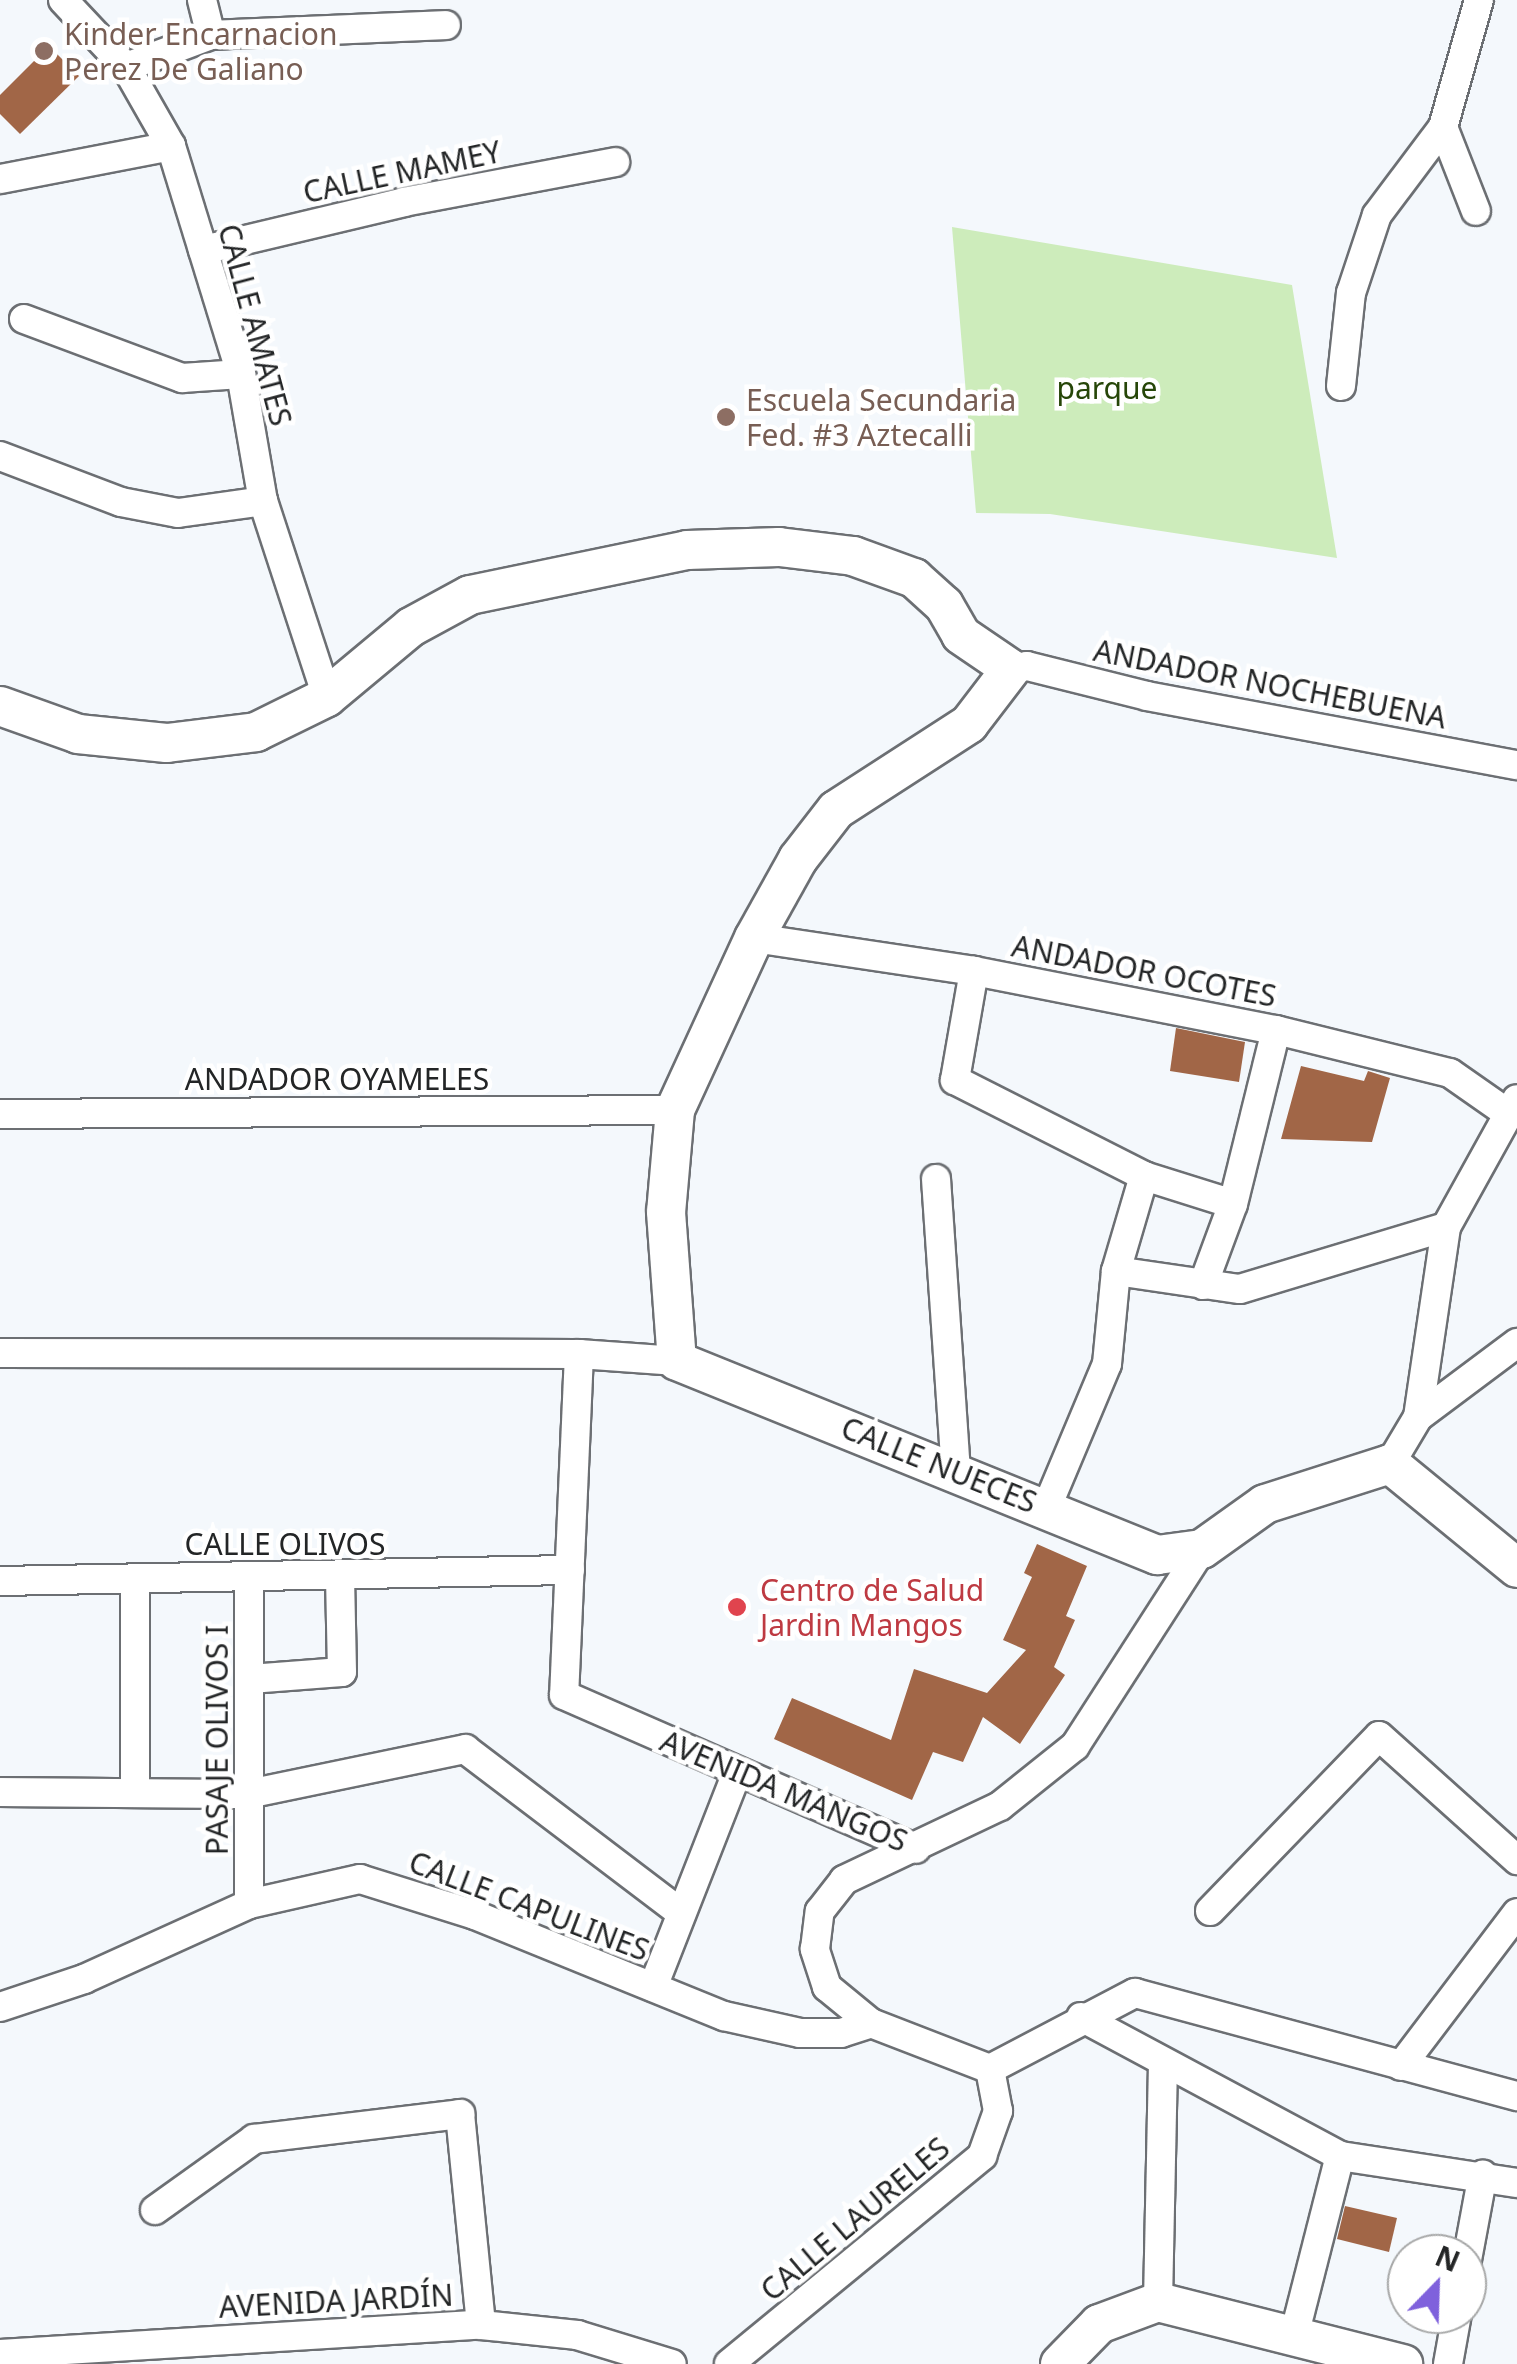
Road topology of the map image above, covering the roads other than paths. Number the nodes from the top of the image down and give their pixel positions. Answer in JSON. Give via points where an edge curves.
{"nodes":[{"id":1,"x":63,"y":0,"type":"edge"},
{"id":2,"x":202,"y":0,"type":"edge"},
{"id":3,"x":1479,"y":0,"type":"edge"},
{"id":4,"x":446,"y":25,"type":"dead end"},
{"id":5,"x":211,"y":35,"type":"junction"},
{"id":6,"x":126,"y":67,"type":"junction"},
{"id":7,"x":1443,"y":128,"type":"junction"},
{"id":8,"x":171,"y":146,"type":"junction"},
{"id":9,"x":615,"y":162,"type":"dead end"},
{"id":10,"x":0,"y":179,"type":"edge"},
{"id":11,"x":1476,"y":211,"type":"dead end"},
{"id":12,"x":203,"y":250,"type":"junction"},
{"id":13,"x":24,"y":320,"type":"dead end"},
{"id":14,"x":241,"y":374,"type":"junction"},
{"id":15,"x":1341,"y":386,"type":"dead end"},
{"id":16,"x":0,"y":456,"type":"edge"},
{"id":17,"x":264,"y":501,"type":"junction"},
{"id":18,"x":1011,"y":669,"type":"junction"},
{"id":19,"x":327,"y":697,"type":"junction"},
{"id":20,"x":0,"y":706,"type":"edge"},
{"id":21,"x":1517,"y":765,"type":"edge"},
{"id":22,"x":754,"y":938,"type":"junction"},
{"id":23,"x":974,"y":971,"type":"junction"},
{"id":24,"x":1276,"y":1030,"type":"junction"},
{"id":25,"x":1512,"y":1105,"type":"edge"},
{"id":26,"x":674,"y":1110,"type":"junction"},
{"id":27,"x":0,"y":1114,"type":"edge"},
{"id":28,"x":1144,"y":1176,"type":"junction"},
{"id":29,"x":936,"y":1179,"type":"dead end"},
{"id":30,"x":1233,"y":1204,"type":"junction"},
{"id":31,"x":1446,"y":1227,"type":"junction"},
{"id":32,"x":1116,"y":1271,"type":"junction"},
{"id":33,"x":1203,"y":1285,"type":"junction"},
{"id":34,"x":1517,"y":1343,"type":"edge"},
{"id":35,"x":0,"y":1353,"type":"edge"},
{"id":36,"x":578,"y":1354,"type":"junction"},
{"id":37,"x":677,"y":1361,"type":"junction"},
{"id":38,"x":1418,"y":1417,"type":"junction"},
{"id":39,"x":1390,"y":1464,"type":"junction"},
{"id":40,"x":956,"y":1469,"type":"junction"},
{"id":41,"x":1046,"y":1508,"type":"junction"},
{"id":42,"x":1202,"y":1549,"type":"junction"},
{"id":43,"x":1517,"y":1568,"type":"edge"},
{"id":44,"x":570,"y":1570,"type":"junction"},
{"id":45,"x":249,"y":1576,"type":"junction"},
{"id":46,"x":134,"y":1578,"type":"junction"},
{"id":47,"x":340,"y":1578,"type":"junction"},
{"id":48,"x":0,"y":1582,"type":"edge"},
{"id":49,"x":250,"y":1679,"type":"junction"},
{"id":50,"x":737,"y":1773,"type":"junction"},
{"id":51,"x":0,"y":1792,"type":"edge"},
{"id":52,"x":135,"y":1793,"type":"junction"},
{"id":53,"x":248,"y":1794,"type":"junction"},
{"id":54,"x":916,"y":1849,"type":"junction"},
{"id":55,"x":1517,"y":1860,"type":"edge"},
{"id":56,"x":249,"y":1904,"type":"junction"},
{"id":57,"x":1210,"y":1911,"type":"dead end"},
{"id":58,"x":681,"y":1913,"type":"junction"},
{"id":59,"x":1517,"y":1913,"type":"edge"},
{"id":60,"x":653,"y":1988,"type":"junction"},
{"id":61,"x":0,"y":2007,"type":"edge"},
{"id":62,"x":1081,"y":2018,"type":"junction"},
{"id":63,"x":871,"y":2022,"type":"junction"},
{"id":64,"x":1163,"y":2066,"type":"junction"},
{"id":65,"x":1401,"y":2066,"type":"junction"},
{"id":66,"x":990,"y":2068,"type":"junction"},
{"id":67,"x":1517,"y":2096,"type":"edge"},
{"id":68,"x":1340,"y":2156,"type":"junction"},
{"id":69,"x":1483,"y":2174,"type":"junction"},
{"id":70,"x":1517,"y":2183,"type":"edge"},
{"id":71,"x":155,"y":2210,"type":"dead end"},
{"id":72,"x":1472,"y":2234,"type":"edge"},
{"id":73,"x":1158,"y":2302,"type":"junction"},
{"id":74,"x":481,"y":2325,"type":"junction"},
{"id":75,"x":1453,"y":2334,"type":"edge"},
{"id":76,"x":1294,"y":2336,"type":"junction"},
{"id":77,"x":0,"y":2354,"type":"edge"},
{"id":78,"x":2,"y":2364,"type":"edge"},
{"id":79,"x":672,"y":2364,"type":"edge"},
{"id":80,"x":729,"y":2364,"type":"edge"},
{"id":81,"x":1060,"y":2364,"type":"edge"},
{"id":82,"x":1403,"y":2364,"type":"edge"},
{"id":83,"x":1448,"y":2364,"type":"edge"}],
"edges":[{"from":1,"to":6,"type":"street","name":"CALLE AMATES"},
{"from":2,"to":5,"type":"street"},
{"from":3,"to":7,"type":"street"},
{"from":4,"to":5,"type":"street"},
{"from":5,"to":6,"type":"street"},
{"from":6,"to":8,"type":"street","name":"CALLE AMATES"},
{"from":7,"to":11,"type":"street"},
{"from":7,"to":15,"type":"street","via":[[1377,216],[1351,294]]},
{"from":8,"to":10,"type":"street"},
{"from":8,"to":12,"type":"street","name":"CALLE AMATES"},
{"from":9,"to":12,"type":"street","name":"CALLE MAMEY"},
{"from":12,"to":14,"type":"street","name":"CALLE AMATES"},
{"from":13,"to":14,"type":"street","via":[[182,378]]},
{"from":14,"to":17,"type":"street","name":"CALLE AMATES"},
{"from":16,"to":17,"type":"street","via":[[122,502],[178,513]]},
{"from":17,"to":19,"type":"street","name":"CALLE AMATES"},
{"from":18,"to":19,"type":"main road","via":[[961,634],[944,605],[914,578],[852,556],[778,547],[687,550],[470,595],[411,627]]},
{"from":18,"to":21,"type":"street","name":"ANDADOR NOCHEBUENA","via":[[1027,666],[1146,696]]},
{"from":18,"to":22,"type":"main road","via":[[969,724],[836,810],[798,859]]},
{"from":19,"to":20,"type":"main road","via":[[256,732],[167,743],[78,734]]},
{"from":22,"to":23,"type":"street","name":"ANDADOR OCOTES"},
{"from":22,"to":26,"type":"main road"},
{"from":23,"to":24,"type":"street","name":"ANDADOR OCOTES"},
{"from":23,"to":28,"type":"street","via":[[954,1080]]},
{"from":24,"to":25,"type":"street","name":"ANDADOR OCOTES","via":[[1450,1073]]},
{"from":24,"to":30,"type":"street"},
{"from":25,"to":31,"type":"street"},
{"from":26,"to":27,"type":"street","name":"ANDADOR OYAMELES"},
{"from":26,"to":37,"type":"main road","via":[[666,1212]]},
{"from":28,"to":30,"type":"street"},
{"from":28,"to":32,"type":"street"},
{"from":29,"to":40,"type":"street"},
{"from":30,"to":33,"type":"street"},
{"from":31,"to":33,"type":"street","via":[[1240,1289]]},
{"from":31,"to":38,"type":"street"},
{"from":32,"to":33,"type":"street"},
{"from":32,"to":41,"type":"street","via":[[1108,1364]]},
{"from":34,"to":38,"type":"street"},
{"from":35,"to":36,"type":"street"},
{"from":36,"to":37,"type":"street"},
{"from":36,"to":44,"type":"street","name":"AVENIDA MANGOS"},
{"from":37,"to":40,"type":"main road","name":"CALLE NUECES"},
{"from":38,"to":39,"type":"street"},
{"from":39,"to":42,"type":"main road","name":"AVENIDA MANGOS","via":[[1265,1504]]},
{"from":39,"to":43,"type":"main road"},
{"from":40,"to":41,"type":"main road","name":"CALLE NUECES"},
{"from":41,"to":42,"type":"main road","name":"CALLE NUECES","via":[[1157,1554]]},
{"from":42,"to":54,"type":"street","name":"AVENIDA MANGOS","via":[[1076,1746],[1000,1806]]},
{"from":44,"to":47,"type":"street","name":"CALLE OLIVOS"},
{"from":44,"to":50,"type":"street","name":"AVENIDA MANGOS","via":[[564,1696]]},
{"from":45,"to":46,"type":"street","name":"CALLE OLIVOS"},
{"from":45,"to":47,"type":"street","name":"CALLE OLIVOS"},
{"from":45,"to":49,"type":"street","name":"PASAJE OLIVOS I"},
{"from":46,"to":48,"type":"street","name":"CALLE OLIVOS"},
{"from":46,"to":52,"type":"street"},
{"from":47,"to":49,"type":"street","via":[[342,1672]]},
{"from":49,"to":53,"type":"street","name":"PASAJE OLIVOS I"},
{"from":50,"to":54,"type":"street","name":"AVENIDA MANGOS"},
{"from":50,"to":58,"type":"street"},
{"from":51,"to":52,"type":"street"},
{"from":52,"to":53,"type":"street"},
{"from":53,"to":56,"type":"street","name":"PASAJE OLIVOS I"},
{"from":53,"to":58,"type":"street","via":[[464,1749]]},
{"from":54,"to":63,"type":"street","via":[[844,1880],[820,1911],[814,1949],[827,1987]]},
{"from":55,"to":57,"type":"street","via":[[1379,1736]]},
{"from":56,"to":60,"type":"street","name":"CALLE CAPULINES","via":[[360,1879],[475,1915]]},
{"from":56,"to":61,"type":"street","name":"CALLE CAPULINES","via":[[84,1979]]},
{"from":58,"to":60,"type":"street"},
{"from":59,"to":65,"type":"street"},
{"from":60,"to":63,"type":"street","name":"CALLE CAPULINES","via":[[724,2016],[800,2033],[840,2033]]},
{"from":62,"to":64,"type":"street"},
{"from":62,"to":65,"type":"street","via":[[1135,1993]]},
{"from":62,"to":66,"type":"street"},
{"from":63,"to":66,"type":"street"},
{"from":64,"to":68,"type":"street"},
{"from":64,"to":73,"type":"street"},
{"from":65,"to":67,"type":"street"},
{"from":66,"to":80,"type":"street","name":"CALLE LAURELES","via":[[998,2111],[982,2156]]},
{"from":68,"to":69,"type":"street"},
{"from":68,"to":76,"type":"street"},
{"from":69,"to":70,"type":"street"},
{"from":69,"to":72,"type":"street"},
{"from":71,"to":74,"type":"street","via":[[254,2139],[460,2114]]},
{"from":73,"to":76,"type":"main road"},
{"from":73,"to":81,"type":"main road","via":[[1099,2324]]},
{"from":74,"to":77,"type":"street","name":"AVENIDA JARDÍN"},
{"from":74,"to":79,"type":"street","name":"AVENIDA JARDÍN","via":[[576,2335]]},
{"from":75,"to":83,"type":"street"},
{"from":76,"to":82,"type":"main road"},
{"from":77,"to":78,"type":"street"}]}
